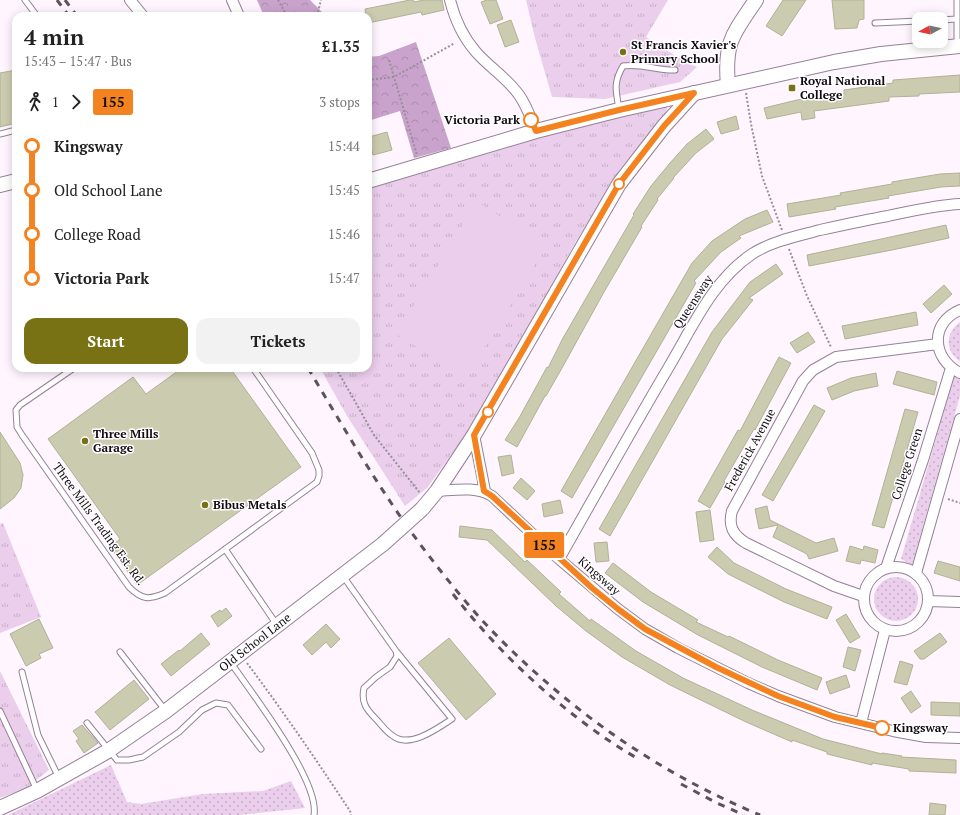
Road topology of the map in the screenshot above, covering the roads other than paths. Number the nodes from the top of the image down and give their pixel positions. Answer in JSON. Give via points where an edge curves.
{"nodes":[{"id":1,"x":25,"y":0,"type":"edge"},
{"id":2,"x":130,"y":0,"type":"edge"},
{"id":3,"x":232,"y":0,"type":"edge"},
{"id":4,"x":450,"y":0,"type":"edge"},
{"id":5,"x":756,"y":0,"type":"edge"},
{"id":6,"x":957,"y":0,"type":"edge"},
{"id":7,"x":34,"y":12,"type":"edge"},
{"id":8,"x":140,"y":12,"type":"edge"},
{"id":9,"x":237,"y":12,"type":"edge"},
{"id":10,"x":957,"y":19,"type":"junction"},
{"id":11,"x":948,"y":20,"type":"edge"},
{"id":12,"x":912,"y":21,"type":"edge"},
{"id":13,"x":875,"y":23,"type":"dead end"},
{"id":14,"x":958,"y":46,"type":"edge"},
{"id":15,"x":675,"y":70,"type":"dead end"},
{"id":16,"x":728,"y":85,"type":"junction"},
{"id":17,"x":694,"y":93,"type":"junction"},
{"id":18,"x":619,"y":110,"type":"junction"},
{"id":19,"x":12,"y":131,"type":"edge"},
{"id":20,"x":536,"y":131,"type":"junction"},
{"id":21,"x":0,"y":134,"type":"edge"},
{"id":22,"x":372,"y":180,"type":"edge"},
{"id":23,"x":12,"y":182,"type":"edge"},
{"id":24,"x":0,"y":185,"type":"edge"},
{"id":25,"x":960,"y":204,"type":"edge"},
{"id":26,"x":960,"y":310,"type":"edge"},
{"id":27,"x":938,"y":344,"type":"junction"},
{"id":28,"x":955,"y":371,"type":"edge"},
{"id":29,"x":68,"y":372,"type":"edge"},
{"id":30,"x":256,"y":372,"type":"edge"},
{"id":31,"x":960,"y":419,"type":"edge"},
{"id":32,"x":474,"y":435,"type":"junction"},
{"id":33,"x":437,"y":491,"type":"junction"},
{"id":34,"x":484,"y":491,"type":"junction"},
{"id":35,"x":225,"y":549,"type":"junction"},
{"id":36,"x":559,"y":559,"type":"junction"},
{"id":37,"x":886,"y":568,"type":"junction"},
{"id":38,"x":916,"y":573,"type":"junction"},
{"id":39,"x":342,"y":576,"type":"junction"},
{"id":40,"x":863,"y":596,"type":"junction"},
{"id":41,"x":928,"y":601,"type":"junction"},
{"id":42,"x":960,"y":602,"type":"edge"},
{"id":43,"x":277,"y":626,"type":"junction"},
{"id":44,"x":885,"y":630,"type":"junction"},
{"id":45,"x":396,"y":651,"type":"junction"},
{"id":46,"x":120,"y":652,"type":"dead end"},
{"id":47,"x":235,"y":658,"type":"junction"},
{"id":48,"x":22,"y":672,"type":"dead end"},
{"id":49,"x":0,"y":711,"type":"edge"},
{"id":50,"x":166,"y":711,"type":"junction"},
{"id":51,"x":87,"y":722,"type":"dead end"},
{"id":52,"x":860,"y":723,"type":"junction"},
{"id":53,"x":960,"y":738,"type":"edge"},
{"id":54,"x":261,"y":749,"type":"dead end"},
{"id":55,"x":108,"y":751,"type":"junction"},
{"id":56,"x":60,"y":779,"type":"junction"},
{"id":57,"x":37,"y":791,"type":"junction"},
{"id":58,"x":0,"y":808,"type":"edge"},
{"id":59,"x":315,"y":815,"type":"edge"}],
"edges":[{"from":1,"to":7,"type":"lane"},
{"from":2,"to":8,"type":"street"},
{"from":3,"to":9,"type":"street"},
{"from":4,"to":20,"type":"street","via":[[458,27],[476,52],[520,96]]},
{"from":5,"to":16,"type":"street","via":[[730,43],[726,65]]},
{"from":6,"to":10,"type":"lane"},
{"from":10,"to":11,"type":"lane"},
{"from":10,"to":14,"type":"lane"},
{"from":12,"to":13,"type":"lane"},
{"from":14,"to":16,"type":"street","via":[[881,54]]},
{"from":15,"to":18,"type":"lane","via":[[623,66],[617,76]]},
{"from":16,"to":17,"type":"street"},
{"from":17,"to":18,"type":"street"},
{"from":17,"to":32,"type":"street","name":"Old School Lane","via":[[660,131],[619,184]]},
{"from":18,"to":20,"type":"street"},
{"from":19,"to":21,"type":"lane"},
{"from":20,"to":22,"type":"street"},
{"from":23,"to":24,"type":"street"},
{"from":25,"to":36,"type":"street","name":"Queensway","via":[[859,221],[802,234],[769,245],[739,264],[713,292],[632,428]]},
{"from":26,"to":27,"type":"street","via":[[943,323],[938,333]]},
{"from":27,"to":28,"type":"street","via":[[942,358]]},
{"from":27,"to":40,"type":"street","name":"Frederick Avenue","via":[[836,357],[813,370],[803,381],[732,511],[732,528],[737,537],[746,543],[834,586]]},
{"from":28,"to":37,"type":"street","name":"College Green"},
{"from":29,"to":35,"type":"lane","name":"Three Mills Trading Est. Rd.","via":[[20,405],[16,410],[17,427],[129,587],[142,597],[156,598]]},
{"from":30,"to":35,"type":"lane","name":"Three Mills Trading Est. Rd.","via":[[312,453],[319,476],[317,482]]},
{"from":31,"to":38,"type":"street"},
{"from":32,"to":33,"type":"street","name":"Old School Lane"},
{"from":32,"to":34,"type":"street"},
{"from":33,"to":34,"type":"street"},
{"from":33,"to":39,"type":"street","name":"Old School Lane","bridge":true,"via":[[425,506],[383,544]]},
{"from":34,"to":36,"type":"street","name":"Kingsway"},
{"from":35,"to":43,"type":"lane"},
{"from":36,"to":52,"type":"street","name":"Kingsway","via":[[618,609],[645,629],[678,648],[778,696],[835,717]]},
{"from":37,"to":38,"type":"street","via":[[904,568]]},
{"from":37,"to":40,"type":"street","via":[[870,578]]},
{"from":38,"to":41,"type":"street","via":[[928,593]]},
{"from":39,"to":43,"type":"street","name":"Old School Lane"},
{"from":39,"to":45,"type":"lane"},
{"from":40,"to":44,"type":"street","via":[[864,609],[868,616]]},
{"from":41,"to":42,"type":"street"},
{"from":41,"to":44,"type":"street","via":[[924,616],[911,628],[902,632]]},
{"from":43,"to":47,"type":"street","name":"Old School Lane"},
{"from":44,"to":52,"type":"street"},
{"from":45,"to":45,"type":"lane","via":[[397,656],[390,667],[364,688],[363,700],[366,709],[398,740],[427,736],[452,719]]},
{"from":46,"to":50,"type":"lane"},
{"from":47,"to":50,"type":"street","name":"Old School Lane"},
{"from":47,"to":59,"type":"lane","via":[[304,774]]},
{"from":48,"to":56,"type":"lane","via":[[38,735]]},
{"from":49,"to":57,"type":"lane"},
{"from":50,"to":55,"type":"street","name":"Old School Lane"},
{"from":51,"to":55,"type":"lane"},
{"from":52,"to":53,"type":"street","name":"Kingsway","via":[[926,737]]},
{"from":54,"to":55,"type":"lane","via":[[228,705],[216,704],[202,710],[179,732],[143,757],[117,760]]},
{"from":55,"to":56,"type":"street","name":"Old School Lane"},
{"from":56,"to":57,"type":"street","name":"Old School Lane"},
{"from":57,"to":58,"type":"street","name":"Old School Lane"}]}
